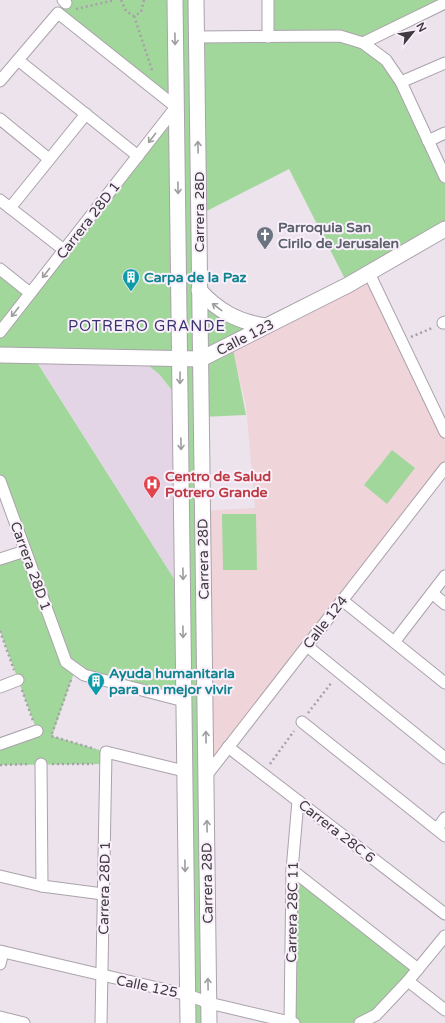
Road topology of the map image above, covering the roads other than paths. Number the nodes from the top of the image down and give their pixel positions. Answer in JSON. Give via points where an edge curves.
{"nodes":[{"id":1,"x":175,"y":0,"type":"edge"},
{"id":2,"x":196,"y":0,"type":"edge"},
{"id":3,"x":268,"y":0,"type":"edge"},
{"id":4,"x":445,"y":3,"type":"edge"},
{"id":5,"x":197,"y":37,"type":"junction"},
{"id":6,"x":268,"y":38,"type":"junction"},
{"id":7,"x":363,"y":43,"type":"junction"},
{"id":8,"x":18,"y":60,"type":"junction"},
{"id":9,"x":445,"y":63,"type":"edge"},
{"id":10,"x":0,"y":81,"type":"edge"},
{"id":11,"x":401,"y":82,"type":"junction"},
{"id":12,"x":176,"y":107,"type":"junction"},
{"id":13,"x":86,"y":114,"type":"junction"},
{"id":14,"x":0,"y":119,"type":"edge"},
{"id":15,"x":445,"y":133,"type":"edge"},
{"id":16,"x":428,"y":141,"type":"junction"},
{"id":17,"x":138,"y":156,"type":"junction"},
{"id":18,"x":49,"y":159,"type":"junction"},
{"id":19,"x":445,"y":178,"type":"edge"},
{"id":20,"x":0,"y":200,"type":"edge"},
{"id":21,"x":10,"y":208,"type":"junction"},
{"id":22,"x":445,"y":229,"type":"edge"},
{"id":23,"x":64,"y":250,"type":"junction"},
{"id":24,"x":0,"y":269,"type":"edge"},
{"id":25,"x":369,"y":274,"type":"junction"},
{"id":26,"x":199,"y":290,"type":"junction"},
{"id":27,"x":30,"y":293,"type":"junction"},
{"id":28,"x":266,"y":326,"type":"junction"},
{"id":29,"x":0,"y":332,"type":"edge"},
{"id":30,"x":0,"y":355,"type":"edge"},
{"id":31,"x":180,"y":359,"type":"junction"},
{"id":32,"x":202,"y":359,"type":"junction"},
{"id":33,"x":445,"y":432,"type":"edge"},
{"id":34,"x":445,"y":468,"type":"edge"},
{"id":35,"x":0,"y":481,"type":"edge"},
{"id":36,"x":4,"y":503,"type":"edge"},
{"id":37,"x":25,"y":551,"type":"junction"},
{"id":38,"x":0,"y":559,"type":"edge"},
{"id":39,"x":445,"y":576,"type":"edge"},
{"id":40,"x":432,"y":594,"type":"junction"},
{"id":41,"x":342,"y":600,"type":"junction"},
{"id":42,"x":445,"y":604,"type":"edge"},
{"id":43,"x":395,"y":641,"type":"junction"},
{"id":44,"x":307,"y":646,"type":"junction"},
{"id":45,"x":18,"y":680,"type":"road end"},
{"id":46,"x":445,"y":683,"type":"edge"},
{"id":47,"x":0,"y":687,"type":"edge"},
{"id":48,"x":184,"y":701,"type":"junction"},
{"id":49,"x":302,"y":722,"type":"dead end"},
{"id":50,"x":37,"y":731,"type":"road end"},
{"id":51,"x":0,"y":744,"type":"edge"},
{"id":52,"x":228,"y":748,"type":"junction"},
{"id":53,"x":445,"y":758,"type":"edge"},
{"id":54,"x":41,"y":764,"type":"road end"},
{"id":55,"x":184,"y":771,"type":"junction"},
{"id":56,"x":206,"y":776,"type":"junction"},
{"id":57,"x":298,"y":801,"type":"junction"},
{"id":58,"x":445,"y":818,"type":"edge"},
{"id":59,"x":441,"y":832,"type":"edge"},
{"id":60,"x":292,"y":870,"type":"junction"},
{"id":61,"x":0,"y":876,"type":"edge"},
{"id":62,"x":42,"y":886,"type":"junction"},
{"id":63,"x":103,"y":894,"type":"junction"},
{"id":64,"x":445,"y":914,"type":"edge"},
{"id":65,"x":445,"y":936,"type":"edge"},
{"id":66,"x":2,"y":951,"type":"edge"},
{"id":67,"x":0,"y":964,"type":"edge"},
{"id":68,"x":418,"y":969,"type":"junction"},
{"id":69,"x":102,"y":976,"type":"junction"},
{"id":70,"x":408,"y":981,"type":"junction"},
{"id":71,"x":188,"y":995,"type":"junction"},
{"id":72,"x":209,"y":1003,"type":"junction"},
{"id":73,"x":445,"y":1010,"type":"edge"},
{"id":74,"x":0,"y":1017,"type":"edge"},
{"id":75,"x":24,"y":1023,"type":"edge"},
{"id":76,"x":101,"y":1023,"type":"edge"},
{"id":77,"x":188,"y":1023,"type":"edge"},
{"id":78,"x":209,"y":1023,"type":"edge"},
{"id":79,"x":291,"y":1023,"type":"edge"},
{"id":80,"x":360,"y":1023,"type":"edge"}],
"edges":[{"from":1,"to":12,"type":"street","name":"Carrera 28D","one_way":true},
{"from":2,"to":5,"type":"street","name":"Carrera 28D"},
{"from":3,"to":6,"type":"street"},
{"from":4,"to":7,"type":"street"},
{"from":5,"to":6,"type":"street"},
{"from":26,"to":5,"type":"street","name":"Carrera 28D","one_way":true},
{"from":6,"to":7,"type":"street","via":[[340,36]]},
{"from":7,"to":11,"type":"street","via":[[386,60]]},
{"from":8,"to":10,"type":"street"},
{"from":8,"to":12,"type":"street","via":[[58,13]]},
{"from":8,"to":13,"type":"street"},
{"from":9,"to":11,"type":"street"},
{"from":11,"to":16,"type":"street"},
{"from":12,"to":17,"type":"street","name":"Carrera 28D 1","one_way":true},
{"from":12,"to":31,"type":"street","name":"Carrera 28D","one_way":true},
{"from":13,"to":17,"type":"street"},
{"from":13,"to":18,"type":"street"},
{"from":14,"to":18,"type":"street"},
{"from":15,"to":16,"type":"street"},
{"from":16,"to":19,"type":"street"},
{"from":17,"to":23,"type":"street","name":"Carrera 28D 1"},
{"from":18,"to":21,"type":"street"},
{"from":20,"to":21,"type":"street"},
{"from":21,"to":23,"type":"street"},
{"from":22,"to":25,"type":"street","name":"Calle 123"},
{"from":23,"to":27,"type":"street","name":"Carrera 28D 1","one_way":true},
{"from":24,"to":27,"type":"street"},
{"from":25,"to":28,"type":"street","name":"Calle 123"},
{"from":25,"to":33,"type":"street"},
{"from":28,"to":26,"type":"street","one_way":true,"via":[[251,324],[222,311]]},
{"from":26,"to":32,"type":"street","name":"Carrera 28D"},
{"from":27,"to":29,"type":"street","name":"Carrera 28D 1","one_way":true},
{"from":28,"to":32,"type":"street","name":"Calle 123"},
{"from":30,"to":31,"type":"street","name":"Calle 123"},
{"from":31,"to":32,"type":"street","name":"Calle 123"},
{"from":31,"to":48,"type":"street","name":"Carrera 28D","one_way":true},
{"from":56,"to":32,"type":"street","name":"Carrera 28D","one_way":true},
{"from":34,"to":41,"type":"street","name":"Calle 124"},
{"from":35,"to":36,"type":"street","name":"Carrera 28D 1"},
{"from":36,"to":37,"type":"street","name":"Carrera 28D 1"},
{"from":37,"to":38,"type":"street"},
{"from":37,"to":48,"type":"street","name":"Carrera 28D 1","via":[[66,662],[74,670],[84,676]]},
{"from":39,"to":40,"type":"street"},
{"from":40,"to":42,"type":"street"},
{"from":40,"to":43,"type":"street"},
{"from":41,"to":43,"type":"street"},
{"from":41,"to":44,"type":"street","name":"Calle 124"},
{"from":43,"to":46,"type":"street"},
{"from":44,"to":52,"type":"street","name":"Calle 124"},
{"from":44,"to":53,"type":"street"},
{"from":45,"to":47,"type":"street"},
{"from":48,"to":55,"type":"street","name":"Carrera 28D"},
{"from":49,"to":59,"type":"street"},
{"from":50,"to":51,"type":"street"},
{"from":52,"to":56,"type":"street","name":"Calle 124"},
{"from":52,"to":57,"type":"street","name":"Carrera 28C 6"},
{"from":54,"to":62,"type":"street"},
{"from":55,"to":63,"type":"street","name":"Carrera 28D 1","via":[[106,752]]},
{"from":55,"to":71,"type":"street","name":"Carrera 28D","one_way":true},
{"from":72,"to":56,"type":"street","name":"Carrera 28D","one_way":true},
{"from":57,"to":60,"type":"street","name":"Carrera 28C 11"},
{"from":57,"to":64,"type":"street","name":"Carrera 28C 6"},
{"from":58,"to":59,"type":"street"},
{"from":60,"to":68,"type":"street"},
{"from":60,"to":79,"type":"street","name":"Carrera 28C 11"},
{"from":61,"to":62,"type":"street"},
{"from":62,"to":63,"type":"street"},
{"from":63,"to":69,"type":"street","name":"Carrera 28D 1"},
{"from":65,"to":68,"type":"street"},
{"from":66,"to":67,"type":"street"},
{"from":66,"to":69,"type":"street","name":"Calle 125"},
{"from":68,"to":70,"type":"street"},
{"from":69,"to":71,"type":"street","name":"Calle 125"},
{"from":69,"to":76,"type":"street","name":"Carrera 28D 1"},
{"from":70,"to":73,"type":"street"},
{"from":70,"to":80,"type":"street","via":[[376,1015]]},
{"from":71,"to":72,"type":"street","name":"Calle 125"},
{"from":71,"to":77,"type":"street","name":"Carrera 28D"},
{"from":72,"to":78,"type":"street","name":"Carrera 28D"},
{"from":72,"to":79,"type":"street","name":"Calle 125"},
{"from":74,"to":75,"type":"street"}]}
